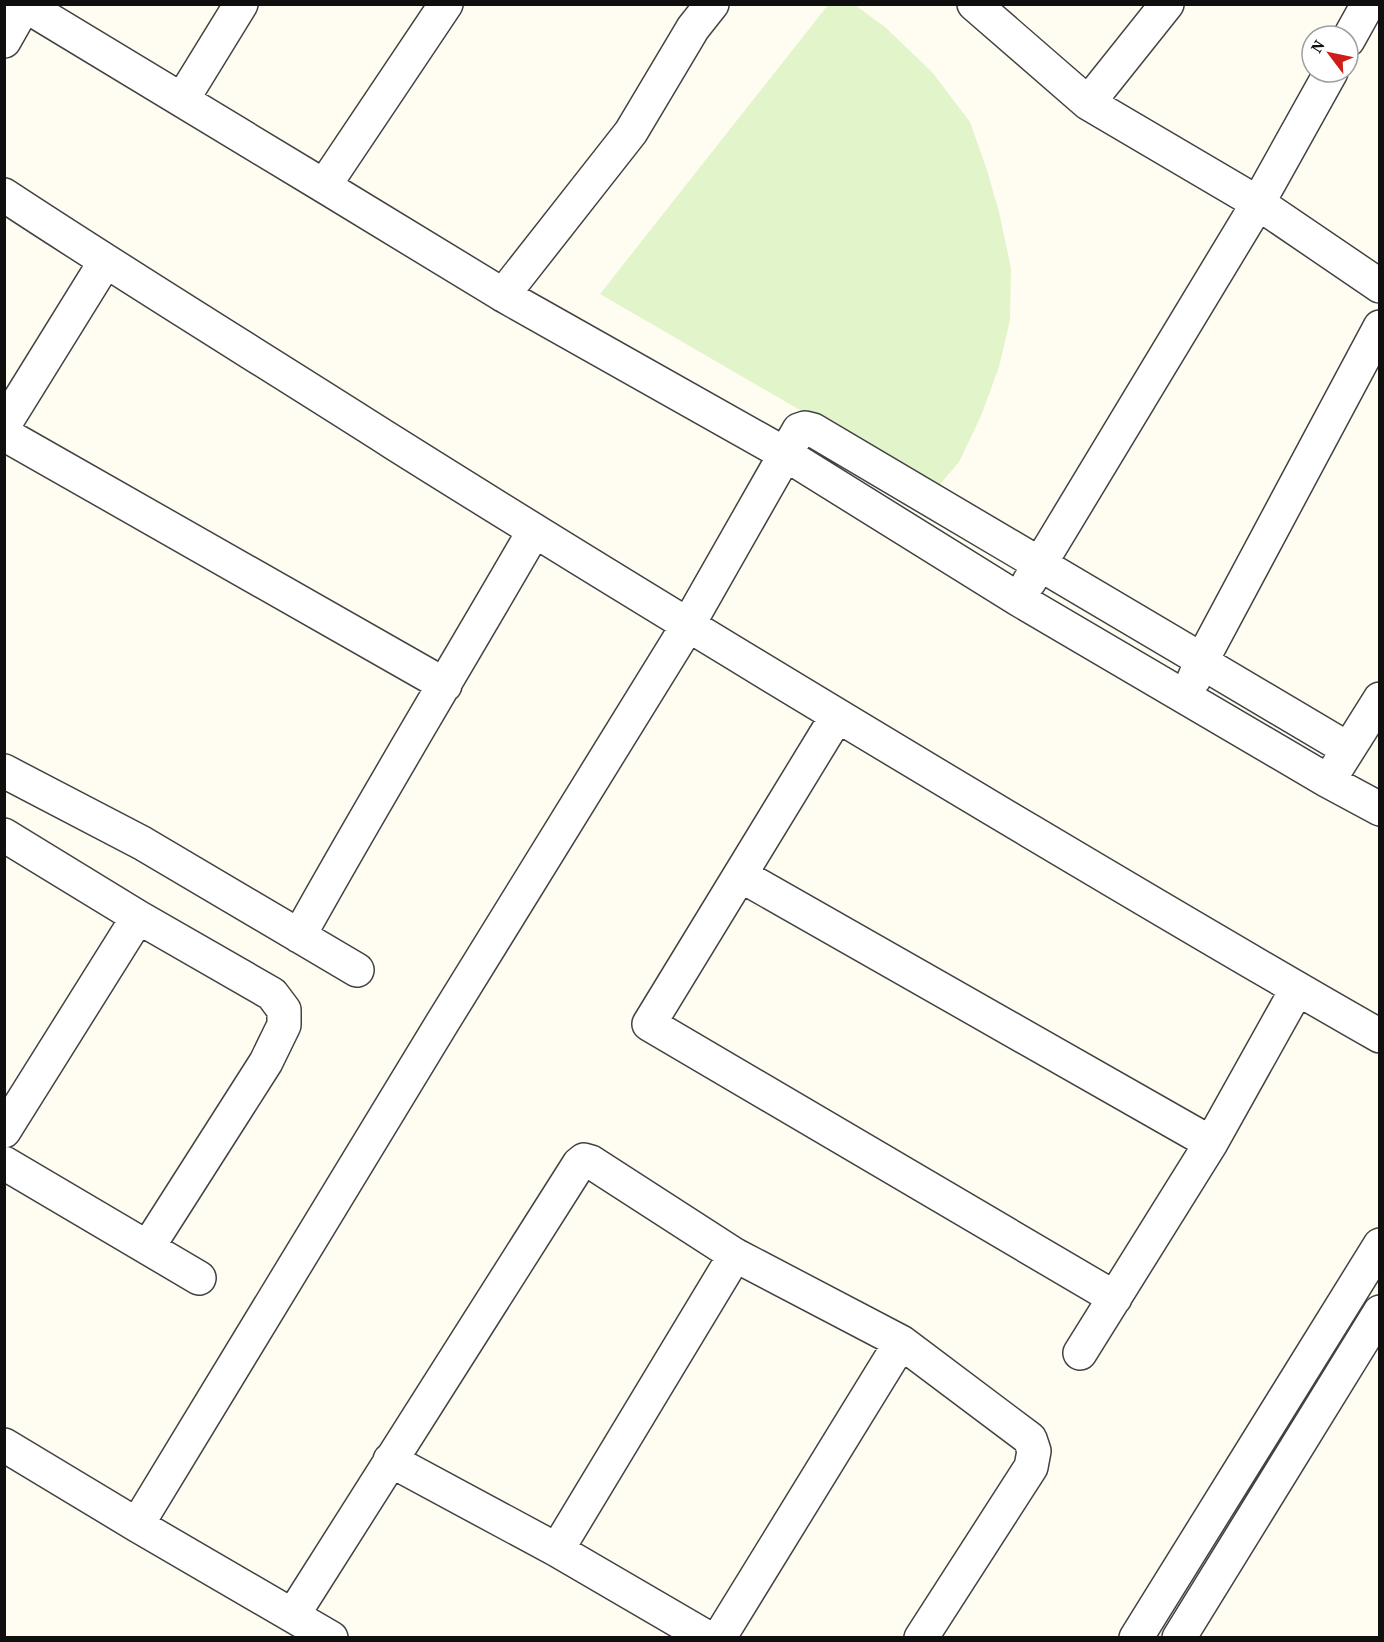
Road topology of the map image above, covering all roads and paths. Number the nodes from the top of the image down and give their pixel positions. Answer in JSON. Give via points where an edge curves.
{"nodes":[{"id":1,"x":241,"y":4,"type":"edge"},
{"id":2,"x":446,"y":4,"type":"edge"},
{"id":3,"x":712,"y":4,"type":"edge"},
{"id":4,"x":974,"y":4,"type":"edge"},
{"id":5,"x":1167,"y":4,"type":"edge"},
{"id":6,"x":1368,"y":4,"type":"edge"},
{"id":7,"x":24,"y":5,"type":"edge"},
{"id":8,"x":1357,"y":24,"type":"edge"},
{"id":9,"x":4,"y":41,"type":"edge"},
{"id":10,"x":1324,"y":84,"type":"edge"},
{"id":11,"x":182,"y":100,"type":"junction"},
{"id":12,"x":1088,"y":103,"type":"junction"},
{"id":13,"x":324,"y":186,"type":"junction"},
{"id":14,"x":4,"y":195,"type":"edge"},
{"id":15,"x":1258,"y":203,"type":"junction"},
{"id":16,"x":105,"y":262,"type":"junction"},
{"id":17,"x":1380,"y":286,"type":"edge"},
{"id":18,"x":503,"y":296,"type":"junction"},
{"id":19,"x":1380,"y":327,"type":"edge"},
{"id":20,"x":4,"y":425,"type":"edge"},
{"id":21,"x":4,"y":434,"type":"edge"},
{"id":22,"x":785,"y":454,"type":"junction"},
{"id":23,"x":534,"y":531,"type":"junction"},
{"id":24,"x":1040,"y":564,"type":"junction"},
{"id":25,"x":1018,"y":599,"type":"junction"},
{"id":26,"x":688,"y":625,"type":"junction"},
{"id":27,"x":1202,"y":660,"type":"junction"},
{"id":28,"x":445,"y":685,"type":"junction"},
{"id":29,"x":1186,"y":698,"type":"junction"},
{"id":30,"x":1380,"y":699,"type":"edge"},
{"id":31,"x":837,"y":716,"type":"junction"},
{"id":32,"x":1348,"y":749,"type":"junction"},
{"id":33,"x":4,"y":771,"type":"edge"},
{"id":34,"x":1328,"y":781,"type":"junction"},
{"id":35,"x":1380,"y":809,"type":"edge"},
{"id":36,"x":4,"y":835,"type":"edge"},
{"id":37,"x":740,"y":875,"type":"junction"},
{"id":38,"x":138,"y":917,"type":"junction"},
{"id":39,"x":299,"y":936,"type":"junction"},
{"id":40,"x":357,"y":970,"type":"dead end"},
{"id":41,"x":1297,"y":990,"type":"junction"},
{"id":42,"x":1380,"y":1036,"type":"edge"},
{"id":43,"x":4,"y":1131,"type":"edge"},
{"id":44,"x":1211,"y":1143,"type":"junction"},
{"id":45,"x":4,"y":1163,"type":"edge"},
{"id":46,"x":1380,"y":1245,"type":"edge"},
{"id":47,"x":148,"y":1247,"type":"junction"},
{"id":48,"x":735,"y":1255,"type":"junction"},
{"id":49,"x":199,"y":1278,"type":"dead end"},
{"id":50,"x":1114,"y":1298,"type":"junction"},
{"id":51,"x":1380,"y":1312,"type":"edge"},
{"id":52,"x":901,"y":1342,"type":"junction"},
{"id":53,"x":1080,"y":1353,"type":"dead end"},
{"id":54,"x":4,"y":1445,"type":"edge"},
{"id":55,"x":390,"y":1460,"type":"junction"},
{"id":56,"x":137,"y":1525,"type":"junction"},
{"id":57,"x":556,"y":1550,"type":"junction"},
{"id":58,"x":293,"y":1615,"type":"junction"},
{"id":59,"x":331,"y":1638,"type":"edge"},
{"id":60,"x":708,"y":1638,"type":"edge"},
{"id":61,"x":719,"y":1638,"type":"edge"},
{"id":62,"x":921,"y":1638,"type":"edge"},
{"id":63,"x":1136,"y":1638,"type":"edge"},
{"id":64,"x":1179,"y":1638,"type":"edge"}],
"edges":[{"from":1,"to":11,"type":"street"},
{"from":2,"to":13,"type":"street"},
{"from":3,"to":18,"type":"street","via":[[693,28],[632,132]]},
{"from":4,"to":12,"type":"street"},
{"from":5,"to":12,"type":"street"},
{"from":6,"to":8,"type":"street"},
{"from":7,"to":9,"type":"street"},
{"from":7,"to":11,"type":"street"},
{"from":10,"to":15,"type":"street"},
{"from":11,"to":13,"type":"street"},
{"from":12,"to":15,"type":"street"},
{"from":13,"to":18,"type":"street"},
{"from":14,"to":16,"type":"street"},
{"from":15,"to":17,"type":"street"},
{"from":15,"to":24,"type":"street"},
{"from":16,"to":20,"type":"street"},
{"from":16,"to":23,"type":"street"},
{"from":18,"to":22,"type":"street"},
{"from":19,"to":27,"type":"street"},
{"from":21,"to":28,"type":"street"},
{"from":22,"to":24,"type":"street","via":[[799,430],[813,430]]},
{"from":22,"to":25,"type":"street"},
{"from":22,"to":26,"type":"street"},
{"from":23,"to":26,"type":"street"},
{"from":23,"to":28,"type":"street"},
{"from":24,"to":25,"type":"street"},
{"from":24,"to":27,"type":"street"},
{"from":25,"to":29,"type":"street"},
{"from":26,"to":31,"type":"street"},
{"from":26,"to":56,"type":"street"},
{"from":27,"to":29,"type":"street"},
{"from":27,"to":32,"type":"street"},
{"from":28,"to":39,"type":"street"},
{"from":29,"to":34,"type":"street"},
{"from":30,"to":32,"type":"street"},
{"from":31,"to":37,"type":"street"},
{"from":31,"to":41,"type":"street"},
{"from":32,"to":34,"type":"street"},
{"from":33,"to":39,"type":"street","via":[[142,843]]},
{"from":34,"to":35,"type":"street"},
{"from":36,"to":38,"type":"street"},
{"from":37,"to":44,"type":"street"},
{"from":37,"to":50,"type":"street","via":[[649,1024]]},
{"from":38,"to":43,"type":"street"},
{"from":38,"to":47,"type":"street","via":[[272,994],[284,1011],[284,1025],[266,1062]]},
{"from":39,"to":40,"type":"street"},
{"from":41,"to":42,"type":"street"},
{"from":41,"to":44,"type":"street"},
{"from":44,"to":50,"type":"street"},
{"from":45,"to":47,"type":"street"},
{"from":46,"to":63,"type":"street"},
{"from":47,"to":49,"type":"street"},
{"from":48,"to":52,"type":"street"},
{"from":48,"to":55,"type":"street","via":[[584,1160]]},
{"from":48,"to":57,"type":"street"},
{"from":50,"to":53,"type":"street"},
{"from":51,"to":64,"type":"street"},
{"from":52,"to":61,"type":"street"},
{"from":52,"to":62,"type":"street","via":[[1030,1439],[1034,1450],[1030,1467]]},
{"from":54,"to":56,"type":"street"},
{"from":55,"to":57,"type":"street"},
{"from":55,"to":58,"type":"street"},
{"from":56,"to":58,"type":"street"},
{"from":57,"to":60,"type":"street"},
{"from":58,"to":59,"type":"street"}]}
